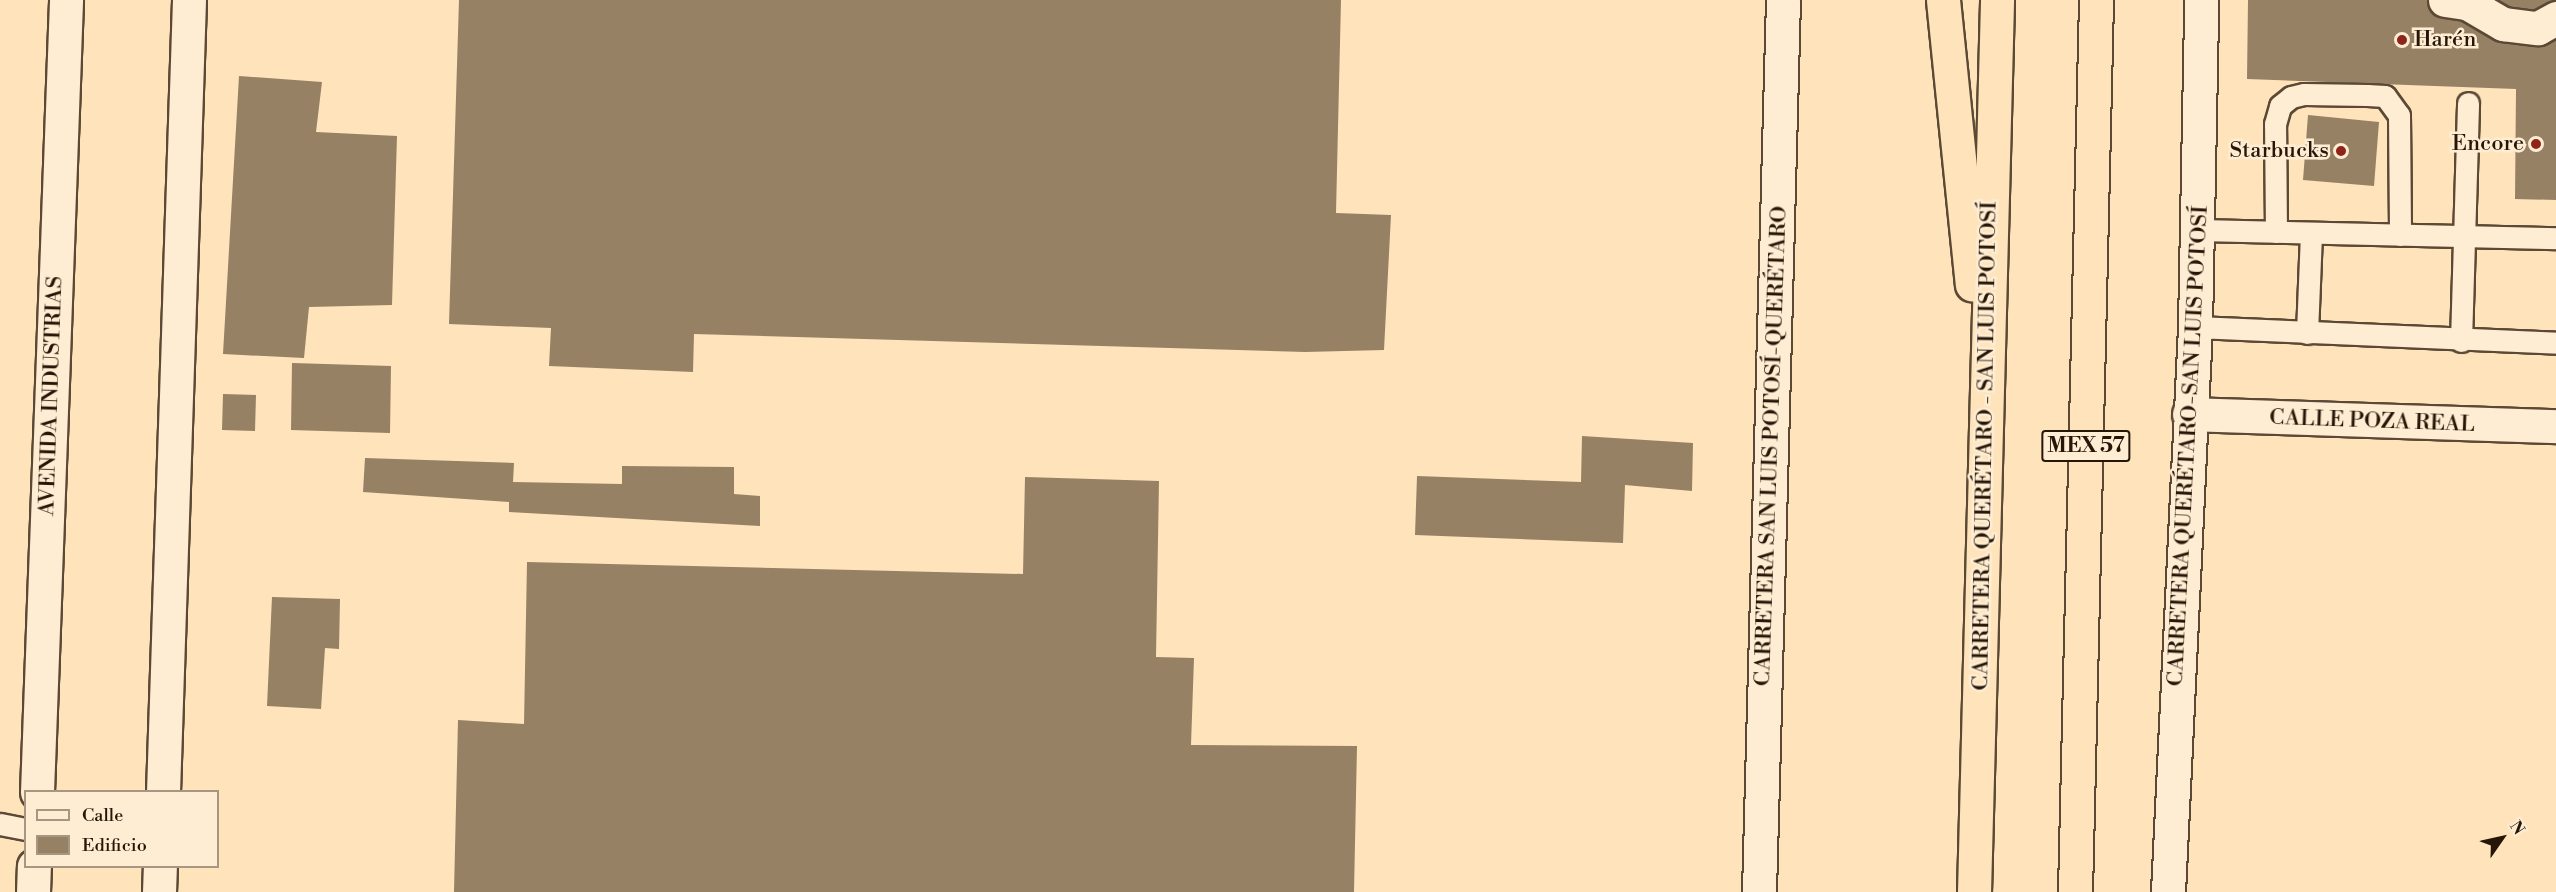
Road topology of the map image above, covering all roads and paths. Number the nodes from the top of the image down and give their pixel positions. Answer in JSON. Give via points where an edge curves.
{"nodes":[{"id":1,"x":66,"y":0,"type":"edge"},
{"id":2,"x":189,"y":0,"type":"edge"},
{"id":3,"x":1784,"y":0,"type":"edge"},
{"id":4,"x":1943,"y":0,"type":"edge"},
{"id":5,"x":1997,"y":0,"type":"edge"},
{"id":6,"x":2096,"y":0,"type":"edge"},
{"id":7,"x":2201,"y":0,"type":"edge"},
{"id":8,"x":2445,"y":0,"type":"edge"},
{"id":9,"x":2556,"y":18,"type":"edge"},
{"id":10,"x":2468,"y":103,"type":"dead end"},
{"id":11,"x":2199,"y":230,"type":"junction"},
{"id":12,"x":2276,"y":232,"type":"junction"},
{"id":13,"x":2311,"y":233,"type":"junction"},
{"id":14,"x":2400,"y":235,"type":"junction"},
{"id":15,"x":2463,"y":237,"type":"junction"},
{"id":16,"x":2556,"y":238,"type":"edge"},
{"id":17,"x":2195,"y":327,"type":"junction"},
{"id":18,"x":2307,"y":333,"type":"junction"},
{"id":19,"x":2462,"y":340,"type":"junction"},
{"id":20,"x":2556,"y":343,"type":"edge"},
{"id":21,"x":2189,"y":414,"type":"junction"},
{"id":22,"x":1986,"y":424,"type":"junction"},
{"id":23,"x":2556,"y":426,"type":"edge"},
{"id":24,"x":37,"y":790,"type":"edge"},
{"id":25,"x":163,"y":790,"type":"edge"},
{"id":26,"x":0,"y":824,"type":"edge"},
{"id":27,"x":24,"y":829,"type":"edge"},
{"id":28,"x":34,"y":868,"type":"edge"},
{"id":29,"x":160,"y":868,"type":"edge"},
{"id":30,"x":33,"y":892,"type":"edge"},
{"id":31,"x":159,"y":892,"type":"edge"},
{"id":32,"x":1759,"y":892,"type":"edge"},
{"id":33,"x":1974,"y":892,"type":"edge"},
{"id":34,"x":2075,"y":892,"type":"edge"},
{"id":35,"x":2168,"y":892,"type":"edge"}],
"edges":[{"from":1,"to":24,"type":"main road","name":"AVENIDA INDUSTRIAS"},
{"from":2,"to":25,"type":"main road"},
{"from":3,"to":32,"type":"main road","name":"CARRETERA SAN LUIS POTOSÍ-QUERÉTARO"},
{"from":4,"to":22,"type":"highway"},
{"from":5,"to":22,"type":"highway","name":"CARRETERA QUERÉTARO - SAN LUIS POTOSÍ"},
{"from":6,"to":34,"type":"highway","number":"MEX 57"},
{"from":7,"to":11,"type":"main road","name":"CARRETERA QUERÉTARO-SAN LUIS POTOSÍ"},
{"from":8,"to":9,"type":"main road","via":[[2467,3],[2503,24],[2538,28]]},
{"from":10,"to":15,"type":"lane"},
{"from":11,"to":12,"type":"lane"},
{"from":11,"to":17,"type":"main road","name":"CARRETERA QUERÉTARO-SAN LUIS POTOSÍ"},
{"from":12,"to":13,"type":"lane"},
{"from":12,"to":14,"type":"lane","via":[[2275,124],[2280,106],[2291,97],[2304,94],[2367,95],[2385,96],[2399,115]]},
{"from":13,"to":14,"type":"lane"},
{"from":13,"to":18,"type":"lane"},
{"from":14,"to":15,"type":"lane"},
{"from":15,"to":16,"type":"lane"},
{"from":15,"to":19,"type":"lane"},
{"from":17,"to":18,"type":"lane"},
{"from":17,"to":21,"type":"main road","name":"CARRETERA QUERÉTARO-SAN LUIS POTOSÍ"},
{"from":18,"to":19,"type":"lane"},
{"from":19,"to":20,"type":"lane"},
{"from":21,"to":23,"type":"main road","name":"CALLE POZA REAL"},
{"from":21,"to":35,"type":"main road","name":"CARRETERA QUERÉTARO-SAN LUIS POTOSÍ"},
{"from":22,"to":33,"type":"highway","name":"CARRETERA QUERÉTARO - SAN LUIS POTOSÍ"},
{"from":26,"to":27,"type":"lane"},
{"from":28,"to":30,"type":"main road"},
{"from":29,"to":31,"type":"main road"}]}
